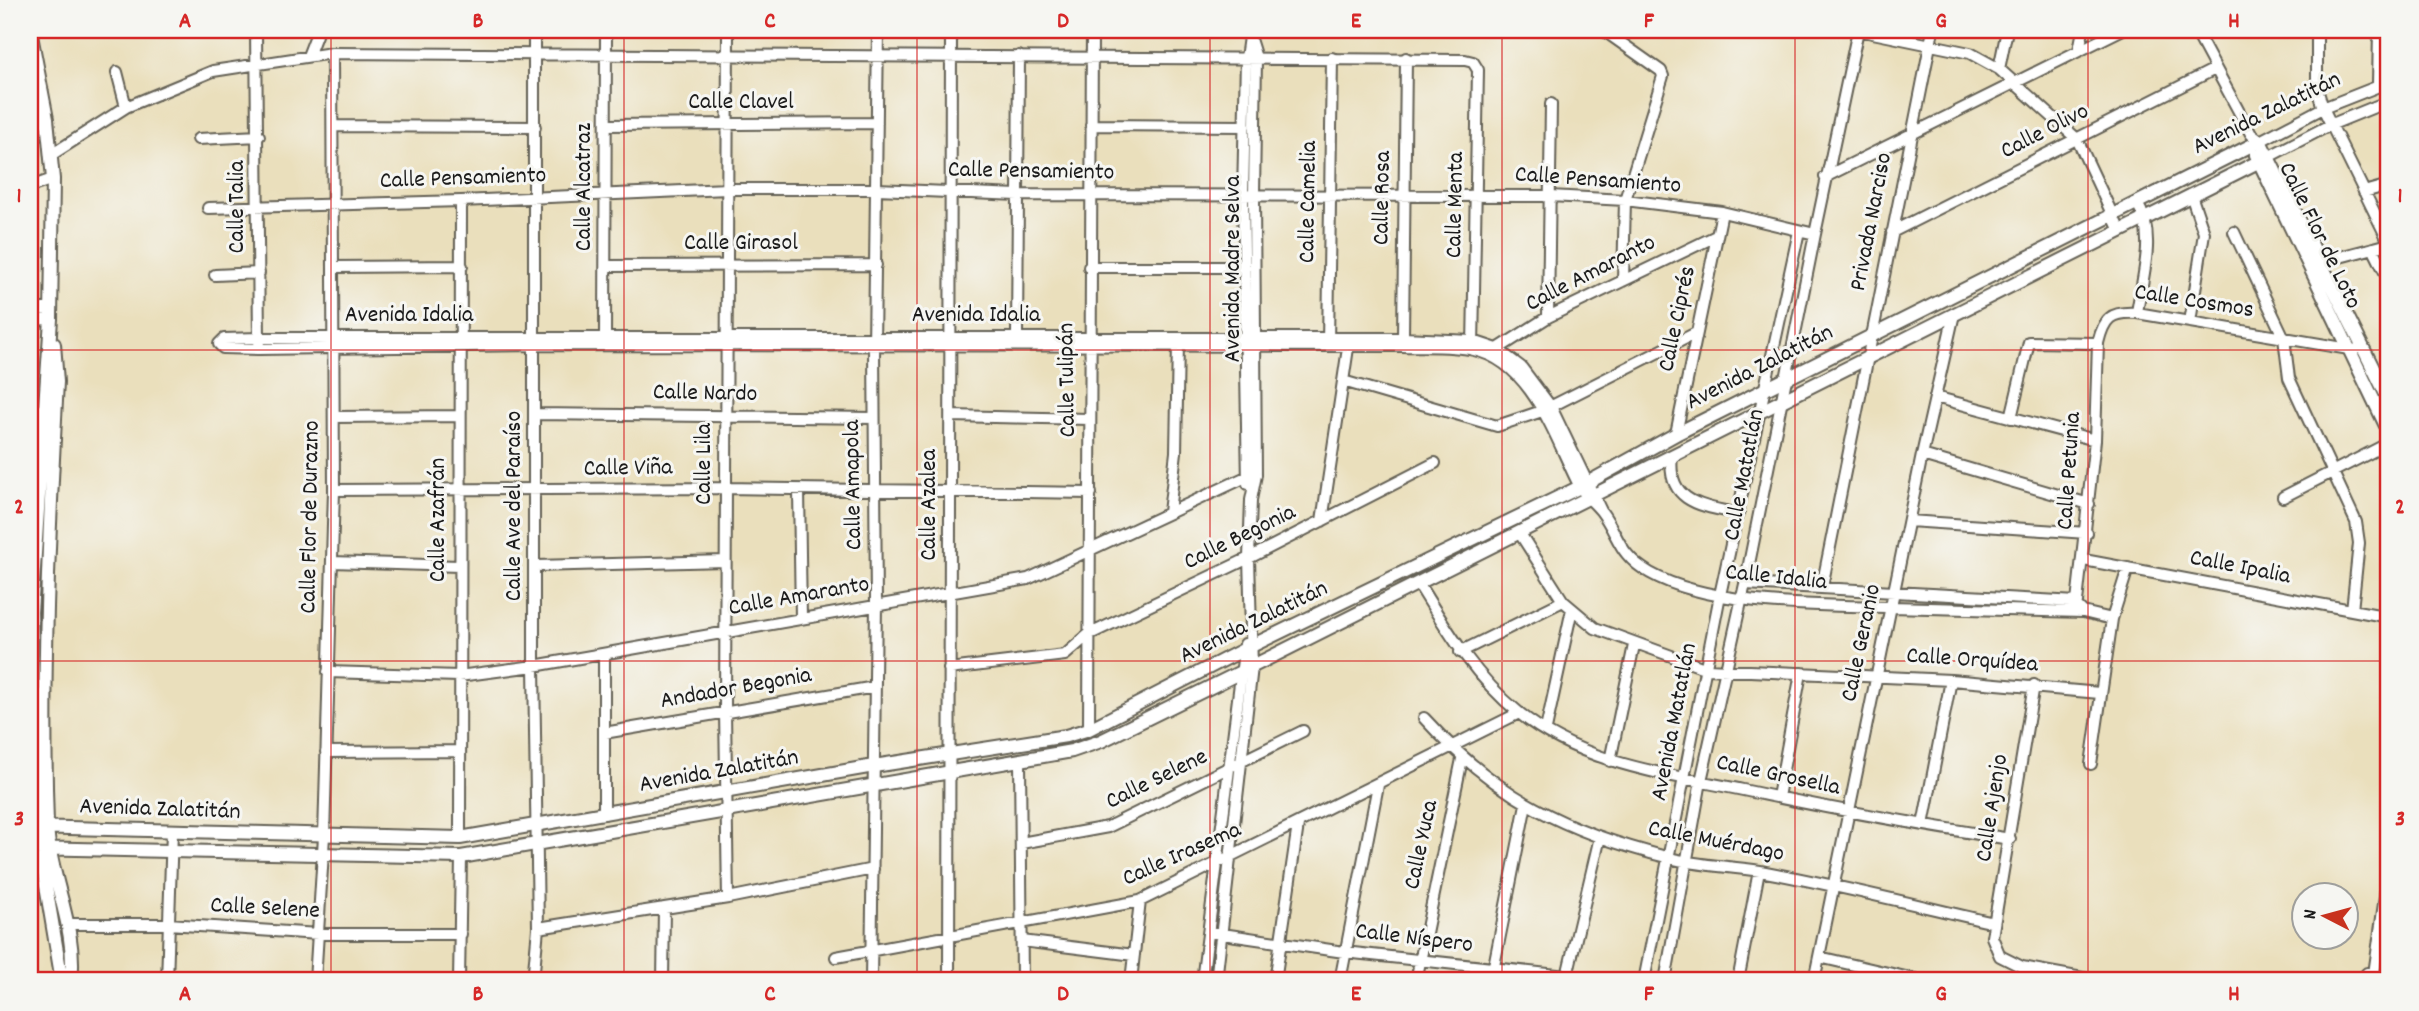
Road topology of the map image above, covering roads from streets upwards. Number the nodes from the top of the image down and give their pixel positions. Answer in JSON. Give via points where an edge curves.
{"nodes":[{"id":1,"x":30,"y":30,"type":"edge"},
{"id":2,"x":256,"y":30,"type":"edge"},
{"id":3,"x":318,"y":30,"type":"edge"},
{"id":4,"x":534,"y":30,"type":"edge"},
{"id":5,"x":606,"y":30,"type":"edge"},
{"id":6,"x":728,"y":30,"type":"edge"},
{"id":7,"x":878,"y":30,"type":"edge"},
{"id":8,"x":951,"y":30,"type":"edge"},
{"id":9,"x":1092,"y":30,"type":"edge"},
{"id":10,"x":1603,"y":30,"type":"edge"},
{"id":11,"x":1858,"y":30,"type":"edge"},
{"id":12,"x":1933,"y":30,"type":"edge"},
{"id":13,"x":2007,"y":30,"type":"edge"},
{"id":14,"x":2083,"y":30,"type":"edge"},
{"id":15,"x":2121,"y":30,"type":"edge"},
{"id":16,"x":2195,"y":30,"type":"edge"},
{"id":17,"x":2317,"y":30,"type":"edge"},
{"id":18,"x":2379,"y":30,"type":"edge"},
{"id":19,"x":1250,"y":34,"type":"edge"},
{"id":20,"x":1930,"y":44,"type":"junction"},
{"id":21,"x":31,"y":46,"type":"edge"},
{"id":22,"x":2079,"y":50,"type":"junction"},
{"id":23,"x":332,"y":53,"type":"junction"},
{"id":24,"x":534,"y":54,"type":"junction"},
{"id":25,"x":606,"y":54,"type":"junction"},
{"id":26,"x":728,"y":55,"type":"junction"},
{"id":27,"x":308,"y":56,"type":"junction"},
{"id":28,"x":878,"y":56,"type":"junction"},
{"id":29,"x":952,"y":56,"type":"junction"},
{"id":30,"x":1019,"y":56,"type":"junction"},
{"id":31,"x":1092,"y":57,"type":"junction"},
{"id":32,"x":1251,"y":58,"type":"junction"},
{"id":33,"x":1332,"y":58,"type":"junction"},
{"id":34,"x":1406,"y":58,"type":"junction"},
{"id":35,"x":259,"y":64,"type":"junction"},
{"id":36,"x":1999,"y":69,"type":"junction"},
{"id":37,"x":2215,"y":69,"type":"junction"},
{"id":38,"x":117,"y":72,"type":"dead end"},
{"id":39,"x":2016,"y":82,"type":"junction"},
{"id":40,"x":2384,"y":83,"type":"edge"},
{"id":41,"x":2389,"y":101,"type":"edge"},
{"id":42,"x":1550,"y":104,"type":"dead end"},
{"id":43,"x":125,"y":107,"type":"junction"},
{"id":44,"x":2323,"y":108,"type":"junction"},
{"id":45,"x":47,"y":119,"type":"junction"},
{"id":46,"x":877,"y":123,"type":"junction"},
{"id":47,"x":30,"y":125,"type":"edge"},
{"id":48,"x":606,"y":125,"type":"junction"},
{"id":49,"x":728,"y":125,"type":"junction"},
{"id":50,"x":1091,"y":125,"type":"junction"},
{"id":51,"x":2330,"y":125,"type":"junction"},
{"id":52,"x":333,"y":126,"type":"junction"},
{"id":53,"x":1245,"y":126,"type":"junction"},
{"id":54,"x":535,"y":127,"type":"junction"},
{"id":55,"x":1911,"y":135,"type":"junction"},
{"id":56,"x":259,"y":136,"type":"junction"},
{"id":57,"x":198,"y":139,"type":"dead end"},
{"id":58,"x":2077,"y":139,"type":"junction"},
{"id":59,"x":2254,"y":140,"type":"junction"},
{"id":60,"x":51,"y":155,"type":"junction"},
{"id":61,"x":2264,"y":159,"type":"junction"},
{"id":62,"x":1825,"y":177,"type":"junction"},
{"id":63,"x":53,"y":178,"type":"junction"},
{"id":64,"x":2389,"y":186,"type":"edge"},
{"id":65,"x":30,"y":187,"type":"edge"},
{"id":66,"x":727,"y":189,"type":"junction"},
{"id":67,"x":877,"y":189,"type":"junction"},
{"id":68,"x":951,"y":192,"type":"junction"},
{"id":69,"x":2364,"y":192,"type":"junction"},
{"id":70,"x":606,"y":194,"type":"junction"},
{"id":71,"x":1091,"y":194,"type":"junction"},
{"id":72,"x":1018,"y":195,"type":"junction"},
{"id":73,"x":1248,"y":195,"type":"junction"},
{"id":74,"x":1330,"y":195,"type":"junction"},
{"id":75,"x":2191,"y":195,"type":"junction"},
{"id":76,"x":1405,"y":196,"type":"junction"},
{"id":77,"x":1478,"y":196,"type":"junction"},
{"id":78,"x":1550,"y":197,"type":"junction"},
{"id":79,"x":535,"y":198,"type":"junction"},
{"id":80,"x":1625,"y":200,"type":"junction"},
{"id":81,"x":461,"y":201,"type":"junction"},
{"id":82,"x":2137,"y":203,"type":"junction"},
{"id":83,"x":334,"y":204,"type":"junction"},
{"id":84,"x":260,"y":206,"type":"junction"},
{"id":85,"x":208,"y":208,"type":"dead end"},
{"id":86,"x":1722,"y":212,"type":"junction"},
{"id":87,"x":2113,"y":215,"type":"junction"},
{"id":88,"x":2146,"y":218,"type":"junction"},
{"id":89,"x":1799,"y":230,"type":"junction"},
{"id":90,"x":2120,"y":231,"type":"junction"},
{"id":91,"x":1892,"y":232,"type":"junction"},
{"id":92,"x":2234,"y":233,"type":"dead end"},
{"id":93,"x":1815,"y":234,"type":"junction"},
{"id":94,"x":1716,"y":236,"type":"junction"},
{"id":95,"x":2389,"y":243,"type":"edge"},
{"id":96,"x":2373,"y":248,"type":"junction"},
{"id":97,"x":2316,"y":264,"type":"junction"},
{"id":98,"x":727,"y":265,"type":"junction"},
{"id":99,"x":876,"y":265,"type":"junction"},
{"id":100,"x":462,"y":266,"type":"junction"},
{"id":101,"x":606,"y":266,"type":"junction"},
{"id":102,"x":334,"y":267,"type":"junction"},
{"id":103,"x":1089,"y":267,"type":"junction"},
{"id":104,"x":1245,"y":267,"type":"junction"},
{"id":105,"x":259,"y":274,"type":"junction"},
{"id":106,"x":215,"y":275,"type":"dead end"},
{"id":107,"x":2389,"y":280,"type":"edge"},
{"id":108,"x":1623,"y":281,"type":"junction"},
{"id":109,"x":30,"y":309,"type":"edge"},
{"id":110,"x":2137,"y":313,"type":"junction"},
{"id":111,"x":51,"y":314,"type":"junction"},
{"id":112,"x":1954,"y":314,"type":"junction"},
{"id":113,"x":1548,"y":317,"type":"junction"},
{"id":114,"x":30,"y":320,"type":"edge"},
{"id":115,"x":2190,"y":322,"type":"junction"},
{"id":116,"x":1696,"y":333,"type":"junction"},
{"id":117,"x":334,"y":337,"type":"junction"},
{"id":118,"x":1017,"y":337,"type":"junction"},
{"id":119,"x":1870,"y":337,"type":"junction"},
{"id":120,"x":1403,"y":338,"type":"junction"},
{"id":121,"x":2284,"y":338,"type":"junction"},
{"id":122,"x":536,"y":340,"type":"junction"},
{"id":123,"x":605,"y":340,"type":"junction"},
{"id":124,"x":462,"y":341,"type":"junction"},
{"id":125,"x":726,"y":341,"type":"junction"},
{"id":126,"x":874,"y":342,"type":"junction"},
{"id":127,"x":951,"y":342,"type":"junction"},
{"id":128,"x":1088,"y":342,"type":"junction"},
{"id":129,"x":1178,"y":342,"type":"junction"},
{"id":130,"x":259,"y":343,"type":"junction"},
{"id":131,"x":1250,"y":343,"type":"junction"},
{"id":132,"x":1328,"y":343,"type":"junction"},
{"id":133,"x":2098,"y":343,"type":"junction"},
{"id":134,"x":1473,"y":345,"type":"junction"},
{"id":135,"x":1348,"y":348,"type":"junction"},
{"id":136,"x":334,"y":349,"type":"junction"},
{"id":137,"x":2352,"y":349,"type":"junction"},
{"id":138,"x":1492,"y":352,"type":"junction"},
{"id":139,"x":2367,"y":352,"type":"junction"},
{"id":140,"x":1866,"y":358,"type":"junction"},
{"id":141,"x":1784,"y":380,"type":"junction"},
{"id":142,"x":1343,"y":381,"type":"junction"},
{"id":143,"x":1764,"y":390,"type":"junction"},
{"id":144,"x":1935,"y":397,"type":"junction"},
{"id":145,"x":2389,"y":400,"type":"edge"},
{"id":146,"x":1780,"y":401,"type":"junction"},
{"id":147,"x":1546,"y":409,"type":"junction"},
{"id":148,"x":1760,"y":411,"type":"junction"},
{"id":149,"x":536,"y":414,"type":"junction"},
{"id":150,"x":726,"y":414,"type":"junction"},
{"id":151,"x":460,"y":416,"type":"junction"},
{"id":152,"x":951,"y":416,"type":"junction"},
{"id":153,"x":334,"y":417,"type":"junction"},
{"id":154,"x":874,"y":418,"type":"junction"},
{"id":155,"x":2011,"y":418,"type":"junction"},
{"id":156,"x":1090,"y":419,"type":"junction"},
{"id":157,"x":2389,"y":432,"type":"edge"},
{"id":158,"x":1676,"y":434,"type":"junction"},
{"id":159,"x":2095,"y":440,"type":"junction"},
{"id":160,"x":2389,"y":443,"type":"edge"},
{"id":161,"x":1922,"y":455,"type":"junction"},
{"id":162,"x":1672,"y":456,"type":"junction"},
{"id":163,"x":1436,"y":463,"type":"dead end"},
{"id":164,"x":2332,"y":471,"type":"junction"},
{"id":165,"x":1251,"y":476,"type":"junction"},
{"id":166,"x":726,"y":488,"type":"junction"},
{"id":167,"x":334,"y":490,"type":"junction"},
{"id":168,"x":799,"y":490,"type":"junction"},
{"id":169,"x":460,"y":491,"type":"junction"},
{"id":170,"x":536,"y":491,"type":"junction"},
{"id":171,"x":951,"y":491,"type":"junction"},
{"id":172,"x":1588,"y":491,"type":"junction"},
{"id":173,"x":875,"y":492,"type":"junction"},
{"id":174,"x":39,"y":493,"type":"edge"},
{"id":175,"x":1091,"y":493,"type":"junction"},
{"id":176,"x":2283,"y":497,"type":"dead end"},
{"id":177,"x":2089,"y":504,"type":"junction"},
{"id":178,"x":1169,"y":512,"type":"junction"},
{"id":179,"x":1738,"y":514,"type":"junction"},
{"id":180,"x":1322,"y":521,"type":"junction"},
{"id":181,"x":1909,"y":521,"type":"junction"},
{"id":182,"x":1519,"y":532,"type":"junction"},
{"id":183,"x":2087,"y":533,"type":"junction"},
{"id":184,"x":1090,"y":547,"type":"junction"},
{"id":185,"x":1249,"y":558,"type":"junction"},
{"id":186,"x":2084,"y":560,"type":"junction"},
{"id":187,"x":725,"y":561,"type":"junction"},
{"id":188,"x":332,"y":562,"type":"junction"},
{"id":189,"x":459,"y":566,"type":"junction"},
{"id":190,"x":536,"y":566,"type":"junction"},
{"id":191,"x":2128,"y":568,"type":"junction"},
{"id":192,"x":1418,"y":583,"type":"junction"},
{"id":193,"x":1745,"y":584,"type":"junction"},
{"id":194,"x":1822,"y":587,"type":"junction"},
{"id":195,"x":950,"y":591,"type":"junction"},
{"id":196,"x":1894,"y":593,"type":"junction"},
{"id":197,"x":1720,"y":595,"type":"junction"},
{"id":198,"x":1741,"y":600,"type":"junction"},
{"id":199,"x":1563,"y":601,"type":"junction"},
{"id":200,"x":2077,"y":602,"type":"junction"},
{"id":201,"x":876,"y":604,"type":"junction"},
{"id":202,"x":1891,"y":607,"type":"junction"},
{"id":203,"x":1572,"y":610,"type":"junction"},
{"id":204,"x":2352,"y":610,"type":"junction"},
{"id":205,"x":30,"y":612,"type":"edge"},
{"id":206,"x":2083,"y":612,"type":"junction"},
{"id":207,"x":2389,"y":617,"type":"edge"},
{"id":208,"x":801,"y":618,"type":"junction"},
{"id":209,"x":2112,"y":619,"type":"junction"},
{"id":210,"x":725,"y":632,"type":"junction"},
{"id":211,"x":1088,"y":635,"type":"junction"},
{"id":212,"x":1248,"y":643,"type":"junction"},
{"id":213,"x":1634,"y":645,"type":"junction"},
{"id":214,"x":1460,"y":652,"type":"junction"},
{"id":215,"x":1065,"y":654,"type":"junction"},
{"id":216,"x":604,"y":656,"type":"junction"},
{"id":217,"x":1088,"y":659,"type":"junction"},
{"id":218,"x":534,"y":666,"type":"junction"},
{"id":219,"x":949,"y":669,"type":"junction"},
{"id":220,"x":1707,"y":669,"type":"junction"},
{"id":221,"x":1247,"y":670,"type":"junction"},
{"id":222,"x":1725,"y":671,"type":"junction"},
{"id":223,"x":328,"y":672,"type":"junction"},
{"id":224,"x":1801,"y":673,"type":"junction"},
{"id":225,"x":1876,"y":675,"type":"junction"},
{"id":226,"x":459,"y":676,"type":"junction"},
{"id":227,"x":1951,"y":680,"type":"junction"},
{"id":228,"x":2034,"y":685,"type":"junction"},
{"id":229,"x":875,"y":687,"type":"junction"},
{"id":230,"x":2100,"y":693,"type":"junction"},
{"id":231,"x":31,"y":711,"type":"edge"},
{"id":232,"x":725,"y":712,"type":"junction"},
{"id":233,"x":1519,"y":713,"type":"junction"},
{"id":234,"x":1424,"y":718,"type":"dead end"},
{"id":235,"x":1089,"y":729,"type":"junction"},
{"id":236,"x":1546,"y":729,"type":"junction"},
{"id":237,"x":1303,"y":731,"type":"dead end"},
{"id":238,"x":604,"y":733,"type":"junction"},
{"id":239,"x":1451,"y":747,"type":"junction"},
{"id":240,"x":460,"y":751,"type":"junction"},
{"id":241,"x":326,"y":752,"type":"junction"},
{"id":242,"x":948,"y":756,"type":"junction"},
{"id":243,"x":1462,"y":759,"type":"junction"},
{"id":244,"x":1020,"y":760,"type":"junction"},
{"id":245,"x":1242,"y":761,"type":"junction"},
{"id":246,"x":1610,"y":761,"type":"junction"},
{"id":247,"x":2091,"y":764,"type":"dead end"},
{"id":248,"x":874,"y":766,"type":"junction"},
{"id":249,"x":1231,"y":768,"type":"junction"},
{"id":250,"x":949,"y":772,"type":"junction"},
{"id":251,"x":1685,"y":778,"type":"junction"},
{"id":252,"x":1701,"y":781,"type":"junction"},
{"id":253,"x":874,"y":784,"type":"junction"},
{"id":254,"x":1378,"y":785,"type":"junction"},
{"id":255,"x":725,"y":792,"type":"junction"},
{"id":256,"x":1778,"y":797,"type":"junction"},
{"id":257,"x":1526,"y":804,"type":"junction"},
{"id":258,"x":725,"y":809,"type":"junction"},
{"id":259,"x":1850,"y":813,"type":"junction"},
{"id":260,"x":604,"y":814,"type":"junction"},
{"id":261,"x":537,"y":825,"type":"junction"},
{"id":262,"x":1298,"y":825,"type":"junction"},
{"id":263,"x":1923,"y":825,"type":"junction"},
{"id":264,"x":38,"y":827,"type":"edge"},
{"id":265,"x":172,"y":831,"type":"junction"},
{"id":266,"x":324,"y":835,"type":"junction"},
{"id":267,"x":1600,"y":837,"type":"junction"},
{"id":268,"x":460,"y":838,"type":"junction"},
{"id":269,"x":2010,"y":839,"type":"junction"},
{"id":270,"x":1021,"y":843,"type":"junction"},
{"id":271,"x":538,"y":845,"type":"junction"},
{"id":272,"x":40,"y":849,"type":"edge"},
{"id":273,"x":172,"y":850,"type":"junction"},
{"id":274,"x":322,"y":855,"type":"junction"},
{"id":275,"x":461,"y":857,"type":"junction"},
{"id":276,"x":1231,"y":857,"type":"junction"},
{"id":277,"x":1670,"y":859,"type":"junction"},
{"id":278,"x":1687,"y":862,"type":"junction"},
{"id":279,"x":1218,"y":864,"type":"junction"},
{"id":280,"x":2389,"y":868,"type":"edge"},
{"id":281,"x":873,"y":869,"type":"junction"},
{"id":282,"x":1759,"y":871,"type":"junction"},
{"id":283,"x":1834,"y":887,"type":"junction"},
{"id":284,"x":728,"y":898,"type":"junction"},
{"id":285,"x":1140,"y":901,"type":"junction"},
{"id":286,"x":664,"y":908,"type":"junction"},
{"id":287,"x":1994,"y":923,"type":"junction"},
{"id":288,"x":168,"y":924,"type":"junction"},
{"id":289,"x":1021,"y":924,"type":"junction"},
{"id":290,"x":68,"y":925,"type":"junction"},
{"id":291,"x":538,"y":928,"type":"junction"},
{"id":292,"x":1209,"y":932,"type":"junction"},
{"id":293,"x":1223,"y":933,"type":"junction"},
{"id":294,"x":319,"y":934,"type":"junction"},
{"id":295,"x":461,"y":934,"type":"junction"},
{"id":296,"x":948,"y":934,"type":"junction"},
{"id":297,"x":1022,"y":941,"type":"junction"},
{"id":298,"x":1281,"y":941,"type":"junction"},
{"id":299,"x":872,"y":949,"type":"junction"},
{"id":300,"x":1344,"y":952,"type":"junction"},
{"id":301,"x":1134,"y":955,"type":"junction"},
{"id":302,"x":836,"y":957,"type":"dead end"},
{"id":303,"x":1819,"y":957,"type":"junction"},
{"id":304,"x":1419,"y":960,"type":"junction"},
{"id":305,"x":1492,"y":975,"type":"edge"},
{"id":306,"x":1567,"y":976,"type":"junction"},
{"id":307,"x":2366,"y":976,"type":"edge"},
{"id":308,"x":2389,"y":977,"type":"edge"},
{"id":309,"x":1893,"y":978,"type":"edge"},
{"id":310,"x":62,"y":981,"type":"edge"},
{"id":311,"x":71,"y":981,"type":"edge"},
{"id":312,"x":167,"y":981,"type":"edge"},
{"id":313,"x":315,"y":981,"type":"edge"},
{"id":314,"x":459,"y":981,"type":"edge"},
{"id":315,"x":533,"y":981,"type":"edge"},
{"id":316,"x":663,"y":981,"type":"edge"},
{"id":317,"x":871,"y":981,"type":"edge"},
{"id":318,"x":949,"y":981,"type":"edge"},
{"id":319,"x":1022,"y":981,"type":"edge"},
{"id":320,"x":1131,"y":981,"type":"edge"},
{"id":321,"x":1202,"y":981,"type":"edge"},
{"id":322,"x":1216,"y":981,"type":"edge"},
{"id":323,"x":1275,"y":981,"type":"edge"},
{"id":324,"x":1340,"y":981,"type":"edge"},
{"id":325,"x":1416,"y":981,"type":"edge"},
{"id":326,"x":1614,"y":981,"type":"edge"},
{"id":327,"x":1644,"y":981,"type":"edge"},
{"id":328,"x":1665,"y":981,"type":"edge"},
{"id":329,"x":1738,"y":981,"type":"edge"},
{"id":330,"x":1814,"y":981,"type":"edge"},
{"id":331,"x":1923,"y":981,"type":"edge"},
{"id":332,"x":2093,"y":981,"type":"edge"}],
"edges":[{"from":1,"to":21,"type":"street"},
{"from":2,"to":35,"type":"street","name":"Calle Talia"},
{"from":3,"to":27,"type":"street"},
{"from":4,"to":24,"type":"street","name":"Calle Ave del Paraíso"},
{"from":5,"to":25,"type":"street","name":"Calle Alcatraz"},
{"from":6,"to":26,"type":"street","name":"Calle Lila"},
{"from":7,"to":28,"type":"street","name":"Calle Amapola"},
{"from":8,"to":29,"type":"street","name":"Calle Azalea"},
{"from":9,"to":31,"type":"street","name":"Calle Tulipán"},
{"from":10,"to":80,"type":"street","via":[[1663,76]]},
{"from":11,"to":20,"type":"street"},
{"from":11,"to":62,"type":"street","name":"Calle Matatlán"},
{"from":12,"to":20,"type":"street","name":"Privada Narciso"},
{"from":13,"to":36,"type":"street"},
{"from":14,"to":22,"type":"street"},
{"from":15,"to":22,"type":"street"},
{"from":16,"to":37,"type":"street","name":"Calle Flor de Loto"},
{"from":17,"to":44,"type":"street","via":[[2317,89]]},
{"from":18,"to":40,"type":"street"},
{"from":19,"to":32,"type":"street","name":"Avenida Madre Selva"},
{"from":20,"to":36,"type":"street","via":[[1970,53]]},
{"from":20,"to":55,"type":"street","name":"Privada Narciso"},
{"from":21,"to":45,"type":"street"},
{"from":22,"to":39,"type":"street"},
{"from":23,"to":24,"type":"street"},
{"from":23,"to":27,"type":"street"},
{"from":23,"to":52,"type":"street","name":"Calle Flor de Durazno"},
{"from":24,"to":25,"type":"street"},
{"from":24,"to":54,"type":"street","name":"Calle Ave del Paraíso"},
{"from":25,"to":26,"type":"street"},
{"from":25,"to":48,"type":"street","name":"Calle Alcatraz"},
{"from":26,"to":28,"type":"street"},
{"from":26,"to":49,"type":"street","name":"Calle Lila"},
{"from":27,"to":35,"type":"street"},
{"from":28,"to":29,"type":"street"},
{"from":28,"to":46,"type":"street","name":"Calle Amapola"},
{"from":29,"to":30,"type":"street"},
{"from":29,"to":68,"type":"street","name":"Calle Azalea"},
{"from":30,"to":31,"type":"street"},
{"from":30,"to":72,"type":"street"},
{"from":31,"to":32,"type":"street"},
{"from":31,"to":50,"type":"street","name":"Calle Tulipán"},
{"from":32,"to":33,"type":"street"},
{"from":32,"to":53,"type":"street","name":"Avenida Madre Selva"},
{"from":32,"to":73,"type":"street","name":"Avenida Madre Selva"},
{"from":33,"to":34,"type":"street"},
{"from":33,"to":74,"type":"street","name":"Calle Camelia"},
{"from":34,"to":76,"type":"street","name":"Calle Rosa"},
{"from":34,"to":77,"type":"street","name":"Calle Menta","via":[[1473,62],[1478,71]]},
{"from":35,"to":43,"type":"street","via":[[213,71]]},
{"from":35,"to":56,"type":"street","name":"Calle Talia"},
{"from":36,"to":39,"type":"street"},
{"from":37,"to":58,"type":"street","name":"Calle Olivo"},
{"from":37,"to":59,"type":"street","name":"Calle Flor de Loto"},
{"from":38,"to":43,"type":"street"},
{"from":39,"to":55,"type":"street"},
{"from":39,"to":58,"type":"street"},
{"from":40,"to":44,"type":"street","name":"Avenida Zalatitán"},
{"from":41,"to":51,"type":"street","name":"Avenida Zalatitán"},
{"from":42,"to":78,"type":"street"},
{"from":43,"to":60,"type":"street"},
{"from":44,"to":51,"type":"street"},
{"from":44,"to":59,"type":"street","name":"Avenida Zalatitán"},
{"from":45,"to":47,"type":"street"},
{"from":45,"to":60,"type":"street"},
{"from":46,"to":49,"type":"street","name":"Calle Clavel"},
{"from":46,"to":67,"type":"street","name":"Calle Amapola"},
{"from":48,"to":49,"type":"street","name":"Calle Clavel"},
{"from":48,"to":70,"type":"street","name":"Calle Alcatraz"},
{"from":49,"to":66,"type":"street","name":"Calle Lila"},
{"from":50,"to":53,"type":"street"},
{"from":50,"to":71,"type":"street","name":"Calle Tulipán"},
{"from":51,"to":61,"type":"street","name":"Avenida Zalatitán"},
{"from":51,"to":69,"type":"street"},
{"from":52,"to":54,"type":"street"},
{"from":52,"to":83,"type":"street","name":"Calle Flor de Durazno"},
{"from":53,"to":73,"type":"street","name":"Avenida Madre Selva"},
{"from":54,"to":79,"type":"street","name":"Calle Ave del Paraíso"},
{"from":55,"to":62,"type":"street"},
{"from":55,"to":91,"type":"street","name":"Privada Narciso"},
{"from":56,"to":57,"type":"street"},
{"from":56,"to":84,"type":"street","name":"Calle Talia"},
{"from":58,"to":87,"type":"street"},
{"from":58,"to":91,"type":"street","name":"Calle Olivo"},
{"from":59,"to":61,"type":"street","name":"Calle Flor de Loto"},
{"from":59,"to":82,"type":"street","name":"Avenida Zalatitán"},
{"from":60,"to":63,"type":"street"},
{"from":61,"to":75,"type":"street","name":"Avenida Zalatitán"},
{"from":61,"to":97,"type":"street","name":"Calle Flor de Loto"},
{"from":62,"to":93,"type":"street","name":"Calle Matatlán"},
{"from":63,"to":65,"type":"street"},
{"from":63,"to":111,"type":"street"},
{"from":64,"to":69,"type":"street"},
{"from":66,"to":67,"type":"street","name":"Calle Pensamiento"},
{"from":66,"to":70,"type":"street","name":"Calle Pensamiento"},
{"from":66,"to":98,"type":"street","name":"Calle Lila"},
{"from":67,"to":68,"type":"street","name":"Calle Pensamiento"},
{"from":67,"to":99,"type":"street","name":"Calle Amapola"},
{"from":68,"to":72,"type":"street","name":"Calle Pensamiento"},
{"from":68,"to":127,"type":"street","name":"Calle Azalea"},
{"from":69,"to":95,"type":"street"},
{"from":70,"to":79,"type":"street","name":"Calle Pensamiento"},
{"from":70,"to":101,"type":"street","name":"Calle Alcatraz"},
{"from":71,"to":72,"type":"street","name":"Calle Pensamiento"},
{"from":71,"to":73,"type":"street","name":"Calle Pensamiento"},
{"from":71,"to":103,"type":"street","name":"Calle Tulipán"},
{"from":72,"to":118,"type":"street"},
{"from":73,"to":74,"type":"street","name":"Calle Pensamiento"},
{"from":73,"to":104,"type":"street","name":"Avenida Madre Selva"},
{"from":73,"to":131,"type":"street","name":"Avenida Madre Selva"},
{"from":74,"to":76,"type":"street","name":"Calle Pensamiento"},
{"from":74,"to":132,"type":"street","name":"Calle Camelia"},
{"from":75,"to":88,"type":"street","name":"Avenida Zalatitán"},
{"from":75,"to":115,"type":"street","via":[[2204,233]]},
{"from":76,"to":77,"type":"street","name":"Calle Pensamiento"},
{"from":76,"to":120,"type":"street","name":"Calle Rosa"},
{"from":77,"to":78,"type":"street","name":"Calle Pensamiento"},
{"from":77,"to":134,"type":"street","name":"Calle Menta"},
{"from":78,"to":80,"type":"street","name":"Calle Pensamiento"},
{"from":78,"to":113,"type":"street"},
{"from":79,"to":81,"type":"street","name":"Calle Pensamiento"},
{"from":79,"to":122,"type":"street","name":"Calle Ave del Paraíso"},
{"from":80,"to":86,"type":"street","name":"Calle Pensamiento"},
{"from":80,"to":108,"type":"street"},
{"from":81,"to":83,"type":"street","name":"Calle Pensamiento"},
{"from":81,"to":100,"type":"street","name":"Calle Azafrán"},
{"from":82,"to":87,"type":"street","name":"Avenida Zalatitán"},
{"from":82,"to":88,"type":"street"},
{"from":83,"to":84,"type":"street","name":"Calle Pensamiento"},
{"from":83,"to":102,"type":"street","name":"Calle Flor de Durazno"},
{"from":84,"to":85,"type":"street","name":"Calle Pensamiento"},
{"from":84,"to":105,"type":"street","name":"Calle Talia"},
{"from":86,"to":89,"type":"street","name":"Calle Pensamiento"},
{"from":86,"to":94,"type":"street","name":"Calle Ciprés"},
{"from":87,"to":90,"type":"street"},
{"from":87,"to":119,"type":"street","name":"Avenida Zalatitán"},
{"from":88,"to":90,"type":"street","name":"Avenida Zalatitán"},
{"from":88,"to":110,"type":"street","via":[[2148,235]]},
{"from":89,"to":93,"type":"street"},
{"from":89,"to":143,"type":"street","name":"Calle Matatlán"},
{"from":90,"to":112,"type":"street","name":"Avenida Zalatitán"},
{"from":91,"to":119,"type":"street","name":"Privada Narciso"},
{"from":92,"to":121,"type":"street"},
{"from":93,"to":141,"type":"street","name":"Calle Matatlán"},
{"from":94,"to":108,"type":"street","name":"Calle Amaranto"},
{"from":94,"to":116,"type":"street","name":"Calle Ciprés"},
{"from":95,"to":96,"type":"street"},
{"from":96,"to":97,"type":"street"},
{"from":96,"to":107,"type":"street"},
{"from":97,"to":137,"type":"street","name":"Calle Flor de Loto"},
{"from":97,"to":139,"type":"street","name":"Calle Flor de Loto"},
{"from":98,"to":99,"type":"street","name":"Calle Girasol"},
{"from":98,"to":101,"type":"street","name":"Calle Girasol"},
{"from":98,"to":125,"type":"street","name":"Calle Lila"},
{"from":99,"to":126,"type":"street","name":"Calle Amapola"},
{"from":100,"to":102,"type":"street"},
{"from":100,"to":124,"type":"street","name":"Calle Azafrán"},
{"from":101,"to":123,"type":"street","name":"Calle Alcatraz"},
{"from":102,"to":117,"type":"street","name":"Calle Flor de Durazno"},
{"from":103,"to":104,"type":"street"},
{"from":103,"to":128,"type":"street","name":"Calle Tulipán"},
{"from":104,"to":131,"type":"street","name":"Avenida Madre Selva"},
{"from":105,"to":106,"type":"street"},
{"from":105,"to":130,"type":"street","name":"Calle Talia"},
{"from":108,"to":113,"type":"street","name":"Calle Amaranto"},
{"from":109,"to":111,"type":"street"},
{"from":110,"to":115,"type":"street","name":"Calle Cosmos"},
{"from":110,"to":133,"type":"street","name":"Calle Cosmos","via":[[2109,317]]},
{"from":111,"to":114,"type":"street"},
{"from":111,"to":174,"type":"street"},
{"from":112,"to":140,"type":"street","name":"Avenida Zalatitán"},
{"from":112,"to":144,"type":"street","name":"Calle Geranio"},
{"from":113,"to":138,"type":"street","name":"Calle Amaranto"},
{"from":115,"to":121,"type":"street","name":"Calle Cosmos"},
{"from":116,"to":147,"type":"street"},
{"from":116,"to":158,"type":"street","name":"Calle Ciprés"},
{"from":117,"to":124,"type":"street","name":"Avenida Idalia"},
{"from":117,"to":130,"type":"street","name":"Avenida Idalia"},
{"from":117,"to":136,"type":"street","name":"Calle Flor de Durazno"},
{"from":118,"to":127,"type":"street","name":"Avenida Idalia"},
{"from":118,"to":128,"type":"street","name":"Avenida Idalia"},
{"from":119,"to":140,"type":"street","name":"Privada Narciso"},
{"from":119,"to":141,"type":"street","name":"Avenida Zalatitán"},
{"from":120,"to":132,"type":"street","name":"Avenida Idalia"},
{"from":120,"to":134,"type":"street","name":"Avenida Idalia"},
{"from":121,"to":137,"type":"street","name":"Calle Cosmos"},
{"from":121,"to":164,"type":"street","via":[[2289,378]]},
{"from":122,"to":123,"type":"street","name":"Avenida Idalia"},
{"from":122,"to":124,"type":"street","name":"Avenida Idalia"},
{"from":122,"to":149,"type":"street","name":"Calle Ave del Paraíso"},
{"from":123,"to":125,"type":"street","name":"Avenida Idalia"},
{"from":124,"to":136,"type":"street","name":"Avenida Idalia"},
{"from":124,"to":151,"type":"street","name":"Calle Azafrán"},
{"from":125,"to":126,"type":"street","name":"Avenida Idalia"},
{"from":125,"to":150,"type":"street","name":"Calle Lila"},
{"from":126,"to":127,"type":"street","name":"Avenida Idalia"},
{"from":126,"to":154,"type":"street","name":"Calle Amapola"},
{"from":127,"to":128,"type":"street","name":"Avenida Idalia"},
{"from":127,"to":152,"type":"street","name":"Calle Azalea"},
{"from":128,"to":129,"type":"street","name":"Avenida Idalia"},
{"from":128,"to":156,"type":"street","name":"Calle Tulipán"},
{"from":129,"to":131,"type":"street","name":"Avenida Idalia"},
{"from":129,"to":178,"type":"street","via":[[1176,452]]},
{"from":130,"to":136,"type":"street","name":"Avenida Idalia"},
{"from":131,"to":132,"type":"street","name":"Avenida Idalia"},
{"from":131,"to":165,"type":"street","name":"Avenida Madre Selva"},
{"from":132,"to":135,"type":"street","name":"Avenida Idalia"},
{"from":133,"to":155,"type":"street","via":[[2029,342]]},
{"from":133,"to":159,"type":"street","name":"Calle Petunia"},
{"from":134,"to":135,"type":"street","name":"Avenida Idalia"},
{"from":134,"to":138,"type":"street","name":"Avenida Idalia"},
{"from":135,"to":142,"type":"street"},
{"from":136,"to":153,"type":"street","name":"Calle Flor de Durazno"},
{"from":137,"to":139,"type":"street","name":"Calle Cosmos"},
{"from":137,"to":157,"type":"street","name":"Calle Flor de Loto"},
{"from":138,"to":147,"type":"street","name":"Avenida Idalia","via":[[1534,381]]},
{"from":139,"to":145,"type":"street","name":"Calle Flor de Loto"},
{"from":140,"to":146,"type":"street","name":"Avenida Zalatitán"},
{"from":140,"to":194,"type":"street","name":"Privada Narciso"},
{"from":141,"to":143,"type":"street","name":"Avenida Zalatitán"},
{"from":141,"to":146,"type":"street","name":"Calle Matatlán"},
{"from":142,"to":147,"type":"street","via":[[1497,426]]},
{"from":142,"to":180,"type":"street"},
{"from":143,"to":148,"type":"street","name":"Calle Matatlán"},
{"from":143,"to":158,"type":"street","name":"Avenida Zalatitán"},
{"from":144,"to":155,"type":"street"},
{"from":144,"to":161,"type":"street","name":"Calle Geranio"},
{"from":146,"to":148,"type":"street","name":"Avenida Zalatitán"},
{"from":146,"to":193,"type":"street","name":"Calle Matatlán"},
{"from":147,"to":172,"type":"street","name":"Avenida Idalia"},
{"from":148,"to":162,"type":"street","name":"Avenida Zalatitán"},
{"from":148,"to":179,"type":"street","name":"Calle Matatlán"},
{"from":149,"to":150,"type":"street","name":"Calle Nardo"},
{"from":149,"to":170,"type":"street","name":"Calle Ave del Paraíso"},
{"from":150,"to":154,"type":"street","name":"Calle Nardo"},
{"from":150,"to":166,"type":"street","name":"Calle Lila"},
{"from":151,"to":153,"type":"street"},
{"from":151,"to":169,"type":"street","name":"Calle Azafrán"},
{"from":152,"to":156,"type":"street"},
{"from":152,"to":171,"type":"street","name":"Calle Azalea"},
{"from":153,"to":167,"type":"street","name":"Calle Flor de Durazno"},
{"from":154,"to":173,"type":"street","name":"Calle Amapola"},
{"from":155,"to":159,"type":"street"},
{"from":156,"to":175,"type":"street","name":"Calle Tulipán"},
{"from":158,"to":172,"type":"street","name":"Avenida Zalatitán"},
{"from":159,"to":177,"type":"street","name":"Calle Petunia"},
{"from":160,"to":164,"type":"street"},
{"from":161,"to":177,"type":"street"},
{"from":161,"to":181,"type":"street","name":"Calle Geranio"},
{"from":162,"to":172,"type":"street","name":"Avenida Zalatitán"},
{"from":162,"to":179,"type":"street","via":[[1673,479],[1685,498]]},
{"from":163,"to":180,"type":"street","name":"Calle Begonia"},
{"from":164,"to":176,"type":"street"},
{"from":164,"to":204,"type":"street","via":[[2356,522],[2359,543]]},
{"from":165,"to":178,"type":"street","name":"Calle Amaranto"},
{"from":165,"to":185,"type":"street","name":"Avenida Madre Selva"},
{"from":166,"to":168,"type":"street","name":"Calle Viña"},
{"from":166,"to":170,"type":"street","name":"Calle Viña"},
{"from":166,"to":187,"type":"street","name":"Calle Lila"},
{"from":167,"to":169,"type":"street","name":"Calle Viña"},
{"from":167,"to":188,"type":"street","name":"Calle Flor de Durazno"},
{"from":168,"to":173,"type":"street","name":"Calle Viña"},
{"from":168,"to":208,"type":"street"},
{"from":169,"to":170,"type":"street","name":"Calle Viña"},
{"from":169,"to":189,"type":"street","name":"Calle Azafrán"},
{"from":170,"to":190,"type":"street","name":"Calle Ave del Paraíso"},
{"from":171,"to":173,"type":"street","name":"Calle Viña"},
{"from":171,"to":175,"type":"street","name":"Calle Viña"},
{"from":171,"to":195,"type":"street","name":"Calle Azalea"},
{"from":172,"to":182,"type":"street","name":"Avenida Zalatitán"},
{"from":172,"to":197,"type":"street","name":"Calle Idalia","via":[[1616,540],[1648,572]]},
{"from":172,"to":212,"type":"street","name":"Avenida Zalatitán"},
{"from":173,"to":201,"type":"street","name":"Calle Amapola"},
{"from":174,"to":205,"type":"street"},
{"from":174,"to":264,"type":"street","via":[[45,612]]},
{"from":175,"to":184,"type":"street","name":"Calle Tulipán"},
{"from":177,"to":183,"type":"street","name":"Calle Petunia"},
{"from":178,"to":184,"type":"street","name":"Calle Amaranto"},
{"from":179,"to":197,"type":"street","name":"Calle Matatlán"},
{"from":180,"to":185,"type":"street","name":"Calle Begonia"},
{"from":181,"to":183,"type":"street"},
{"from":181,"to":196,"type":"street","name":"Calle Geranio"},
{"from":182,"to":192,"type":"street","name":"Avenida Zalatitán"},
{"from":182,"to":199,"type":"street","name":"Calle Orquídea"},
{"from":183,"to":186,"type":"street","name":"Calle Petunia"},
{"from":184,"to":195,"type":"street","name":"Calle Amaranto","via":[[1028,579]]},
{"from":184,"to":211,"type":"street","name":"Calle Tulipán"},
{"from":185,"to":211,"type":"street","name":"Calle Begonia"},
{"from":185,"to":212,"type":"street","name":"Avenida Madre Selva"},
{"from":186,"to":191,"type":"street","name":"Calle Ipalia"},
{"from":186,"to":200,"type":"street","name":"Calle Petunia"},
{"from":187,"to":190,"type":"street"},
{"from":187,"to":210,"type":"street","name":"Calle Lila"},
{"from":188,"to":189,"type":"street"},
{"from":188,"to":223,"type":"street","name":"Calle Flor de Durazno"},
{"from":189,"to":226,"type":"street","name":"Calle Azafrán"},
{"from":190,"to":218,"type":"street","name":"Calle Ave del Paraíso"},
{"from":191,"to":204,"type":"street","name":"Calle Ipalia"},
{"from":191,"to":209,"type":"street"},
{"from":192,"to":214,"type":"street","name":"Calle Grosella"},
{"from":192,"to":221,"type":"street","name":"Avenida Zalatitán"},
{"from":193,"to":194,"type":"street","name":"Calle Idalia"},
{"from":193,"to":198,"type":"street","name":"Calle Matatlán"},
{"from":194,"to":196,"type":"street","name":"Calle Idalia"},
{"from":195,"to":201,"type":"street","name":"Calle Amaranto"},
{"from":195,"to":219,"type":"street","name":"Calle Azalea"},
{"from":196,"to":200,"type":"street","name":"Calle Idalia"},
{"from":196,"to":202,"type":"street","name":"Calle Geranio"},
{"from":197,"to":198,"type":"street","name":"Calle Idalia"},
{"from":197,"to":220,"type":"street","name":"Avenida Matatlán"},
{"from":198,"to":202,"type":"street","name":"Calle Idalia"},
{"from":198,"to":222,"type":"street","name":"Avenida Matatlán"},
{"from":199,"to":203,"type":"street","name":"Calle Orquídea"},
{"from":199,"to":214,"type":"street"},
{"from":200,"to":206,"type":"street"},
{"from":201,"to":208,"type":"street","name":"Calle Amaranto"},
{"from":201,"to":229,"type":"street","name":"Calle Amapola"},
{"from":202,"to":206,"type":"street","name":"Calle Idalia"},
{"from":202,"to":225,"type":"street","name":"Calle Geranio"},
{"from":203,"to":213,"type":"street","name":"Calle Orquídea","via":[[1595,628]]},
{"from":203,"to":236,"type":"street"},
{"from":204,"to":207,"type":"street","name":"Calle Ipalia"},
{"from":205,"to":231,"type":"street"},
{"from":206,"to":209,"type":"street","name":"Calle Idalia"},
{"from":208,"to":210,"type":"street","name":"Calle Amaranto"},
{"from":209,"to":230,"type":"street"},
{"from":210,"to":216,"type":"street","name":"Calle Amaranto"},
{"from":210,"to":232,"type":"street","name":"Calle Lila"},
{"from":211,"to":215,"type":"street","name":"Calle Begonia"},
{"from":211,"to":217,"type":"street","name":"Calle Tulipán"},
{"from":212,"to":221,"type":"street","name":"Avenida Madre Selva"},
{"from":212,"to":235,"type":"street","name":"Avenida Zalatitán"},
{"from":213,"to":220,"type":"street","name":"Calle Orquídea"},
{"from":213,"to":246,"type":"street"},
{"from":214,"to":233,"type":"street","name":"Calle Grosella"},
{"from":215,"to":217,"type":"street"},
{"from":215,"to":219,"type":"street"},
{"from":216,"to":218,"type":"street","name":"Calle Amaranto"},
{"from":216,"to":238,"type":"street"},
{"from":217,"to":235,"type":"street","name":"Calle Tulipán"},
{"from":218,"to":226,"type":"street","name":"Calle Amaranto"},
{"from":218,"to":261,"type":"street","name":"Calle Ave del Paraíso"},
{"from":219,"to":242,"type":"street","name":"Calle Azalea"},
{"from":220,"to":222,"type":"street","name":"Calle Orquídea"},
{"from":220,"to":251,"type":"street","name":"Avenida Matatlán"},
{"from":221,"to":244,"type":"street","name":"Avenida Zalatitán","via":[[1101,741]]},
{"from":221,"to":245,"type":"street","name":"Avenida Madre Selva"},
{"from":221,"to":249,"type":"street","name":"Avenida Madre Selva"},
{"from":222,"to":224,"type":"street","name":"Calle Orquídea"},
{"from":222,"to":252,"type":"street","name":"Avenida Matatlán"},
{"from":223,"to":226,"type":"street","name":"Calle Amaranto"},
{"from":223,"to":241,"type":"street","name":"Calle Flor de Durazno"},
{"from":224,"to":225,"type":"street","name":"Calle Orquídea"},
{"from":224,"to":256,"type":"street"},
{"from":225,"to":227,"type":"street","name":"Calle Orquídea"},
{"from":225,"to":259,"type":"street","name":"Calle Geranio"},
{"from":226,"to":240,"type":"street","name":"Calle Azafrán"},
{"from":227,"to":228,"type":"street","name":"Calle Orquídea"},
{"from":227,"to":263,"type":"street"},
{"from":228,"to":230,"type":"street","name":"Calle Orquídea"},
{"from":228,"to":269,"type":"street","name":"Calle Ajenjo"},
{"from":229,"to":232,"type":"street","name":"Andador Begonia"},
{"from":229,"to":248,"type":"street","name":"Calle Amapola"},
{"from":230,"to":247,"type":"street"},
{"from":231,"to":264,"type":"street"},
{"from":232,"to":238,"type":"street","name":"Andador Begonia"},
{"from":232,"to":255,"type":"street","name":"Calle Lila"},
{"from":233,"to":236,"type":"street","name":"Calle Grosella"},
{"from":233,"to":239,"type":"street","name":"Calle Irasema"},
{"from":234,"to":239,"type":"street","name":"Calle Muérdago"},
{"from":235,"to":242,"type":"street","name":"Avenida Zalatitán"},
{"from":236,"to":246,"type":"street","name":"Calle Grosella"},
{"from":237,"to":245,"type":"street","name":"Calle Selene"},
{"from":238,"to":260,"type":"street"},
{"from":239,"to":243,"type":"street","name":"Calle Muérdago"},
{"from":239,"to":254,"type":"street","name":"Calle Irasema"},
{"from":240,"to":241,"type":"street"},
{"from":240,"to":268,"type":"street","name":"Calle Azafrán"},
{"from":241,"to":266,"type":"street","name":"Calle Flor de Durazno"},
{"from":242,"to":248,"type":"street","name":"Avenida Zalatitán"},
{"from":242,"to":250,"type":"street","name":"Calle Azalea"},
{"from":243,"to":257,"type":"street","name":"Calle Muérdago"},
{"from":243,"to":304,"type":"street","name":"Calle Yuca"},
{"from":244,"to":250,"type":"street","name":"Avenida Zalatitán"},
{"from":244,"to":270,"type":"street"},
{"from":245,"to":249,"type":"street","name":"Calle Selene"},
{"from":245,"to":276,"type":"street","name":"Avenida Madre Selva"},
{"from":246,"to":251,"type":"street","name":"Calle Grosella"},
{"from":248,"to":253,"type":"street","name":"Calle Amapola"},
{"from":248,"to":255,"type":"street","name":"Avenida Zalatitán"},
{"from":249,"to":270,"type":"street","name":"Calle Selene","via":[[1108,827]]},
{"from":249,"to":279,"type":"street","name":"Avenida Madre Selva"},
{"from":250,"to":253,"type":"street","name":"Avenida Zalatitán"},
{"from":250,"to":296,"type":"street","name":"Calle Azalea"},
{"from":251,"to":252,"type":"street","name":"Calle Grosella"},
{"from":251,"to":277,"type":"street","name":"Avenida Matatlán"},
{"from":252,"to":256,"type":"street","name":"Calle Grosella"},
{"from":252,"to":278,"type":"street","name":"Avenida Matatlán"},
{"from":253,"to":258,"type":"street","name":"Avenida Zalatitán"},
{"from":253,"to":281,"type":"street","name":"Calle Amapola"},
{"from":254,"to":262,"type":"street","name":"Calle Irasema"},
{"from":254,"to":300,"type":"street"},
{"from":255,"to":258,"type":"street","name":"Calle Lila"},
{"from":255,"to":260,"type":"street","name":"Avenida Zalatitán"},
{"from":256,"to":259,"type":"street","name":"Calle Grosella"},
{"from":257,"to":267,"type":"street","name":"Calle Muérdago","via":[[1550,819]]},
{"from":257,"to":305,"type":"street"},
{"from":258,"to":271,"type":"street","name":"Avenida Zalatitán"},
{"from":258,"to":284,"type":"street","name":"Calle Lila"},
{"from":259,"to":263,"type":"street","name":"Calle Grosella"},
{"from":259,"to":283,"type":"street","name":"Calle Geranio"},
{"from":260,"to":261,"type":"street","name":"Avenida Zalatitán"},
{"from":261,"to":268,"type":"street","name":"Avenida Zalatitán"},
{"from":261,"to":271,"type":"street","name":"Calle Ave del Paraíso"},
{"from":262,"to":276,"type":"street","name":"Calle Irasema"},
{"from":262,"to":298,"type":"street"},
{"from":263,"to":269,"type":"street","name":"Calle Grosella"},
{"from":264,"to":265,"type":"street","name":"Avenida Zalatitán"},
{"from":264,"to":272,"type":"street"},
{"from":265,"to":266,"type":"street","name":"Avenida Zalatitán"},
{"from":265,"to":273,"type":"street"},
{"from":266,"to":268,"type":"street","name":"Avenida Zalatitán"},
{"from":266,"to":274,"type":"street","name":"Calle Flor de Durazno"},
{"from":267,"to":277,"type":"street","name":"Calle Muérdago"},
{"from":267,"to":306,"type":"street"},
{"from":269,"to":287,"type":"street","name":"Calle Ajenjo"},
{"from":270,"to":289,"type":"street"},
{"from":271,"to":275,"type":"street","name":"Avenida Zalatitán"},
{"from":271,"to":291,"type":"street","name":"Calle Ave del Paraíso"},
{"from":272,"to":273,"type":"street","name":"Avenida Zalatitán"},
{"from":272,"to":290,"type":"street"},
{"from":272,"to":310,"type":"street"},
{"from":273,"to":274,"type":"street","name":"Avenida Zalatitán"},
{"from":273,"to":288,"type":"street"},
{"from":274,"to":275,"type":"street","name":"Avenida Zalatitán"},
{"from":274,"to":294,"type":"street","name":"Calle Flor de Durazno"},
{"from":275,"to":295,"type":"street"},
{"from":276,"to":279,"type":"street","name":"Calle Irasema"},
{"from":276,"to":293,"type":"street","name":"Avenida Madre Selva"},
{"from":277,"to":278,"type":"street","name":"Calle Muérdago"},
{"from":277,"to":327,"type":"street","name":"Avenida Matatlán"},
{"from":278,"to":282,"type":"street","name":"Calle Muérdago"},
{"from":278,"to":328,"type":"street","name":"Avenida Matatlán"},
{"from":279,"to":285,"type":"street","name":"Calle Irasema"},
{"from":279,"to":292,"type":"street","name":"Avenida Madre Selva"},
{"from":280,"to":307,"type":"street"},
{"from":281,"to":284,"type":"street"},
{"from":281,"to":299,"type":"street","name":"Calle Amapola"},
{"from":282,"to":283,"type":"street","name":"Calle Muérdago"},
{"from":282,"to":329,"type":"street"},
{"from":283,"to":287,"type":"street","name":"Calle Muérdago"},
{"from":283,"to":303,"type":"street","name":"Calle Geranio"},
{"from":284,"to":286,"type":"street"},
{"from":285,"to":289,"type":"street","name":"Calle Irasema"},
{"from":285,"to":301,"type":"street"},
{"from":286,"to":291,"type":"street"},
{"from":286,"to":316,"type":"street"},
{"from":287,"to":332,"type":"street","name":"Calle Ajenjo","via":[[1992,937],[2000,956],[2015,964]]},
{"from":288,"to":290,"type":"street","name":"Calle Selene"},
{"from":288,"to":294,"type":"street","name":"Calle Selene"},
{"from":288,"to":312,"type":"street"},
{"from":289,"to":296,"type":"street","name":"Calle Irasema"},
{"from":289,"to":297,"type":"street"},
{"from":290,"to":311,"type":"street"},
{"from":291,"to":315,"type":"street","name":"Calle Ave del Paraíso"},
{"from":292,"to":293,"type":"street","name":"Calle Níspero"},
{"from":292,"to":321,"type":"street","name":"Avenida Madre Selva"},
{"from":293,"to":298,"type":"street","name":"Calle Níspero"},
{"from":293,"to":322,"type":"street","name":"Avenida Madre Selva"},
{"from":294,"to":295,"type":"street","name":"Calle Selene"},
{"from":294,"to":313,"type":"street","name":"Calle Flor de Durazno"},
{"from":295,"to":314,"type":"street"},
{"from":296,"to":299,"type":"street","name":"Calle Irasema"},
{"from":296,"to":318,"type":"street","name":"Calle Azalea"},
{"from":297,"to":301,"type":"street"},
{"from":297,"to":319,"type":"street"},
{"from":298,"to":300,"type":"street","name":"Calle Níspero"},
{"from":298,"to":323,"type":"street"},
{"from":299,"to":302,"type":"street","name":"Calle Irasema"},
{"from":299,"to":317,"type":"street","name":"Calle Amapola"},
{"from":300,"to":304,"type":"street","name":"Calle Níspero"},
{"from":300,"to":324,"type":"street"},
{"from":301,"to":320,"type":"street"},
{"from":303,"to":309,"type":"street"},
{"from":303,"to":330,"type":"street","name":"Calle Geranio"},
{"from":304,"to":305,"type":"street","name":"Calle Níspero"},
{"from":304,"to":325,"type":"street","name":"Calle Yuca"},
{"from":305,"to":306,"type":"street","name":"Calle Níspero"},
{"from":306,"to":326,"type":"street","name":"Calle Níspero"},
{"from":307,"to":308,"type":"street"},
{"from":309,"to":331,"type":"street"}]}
